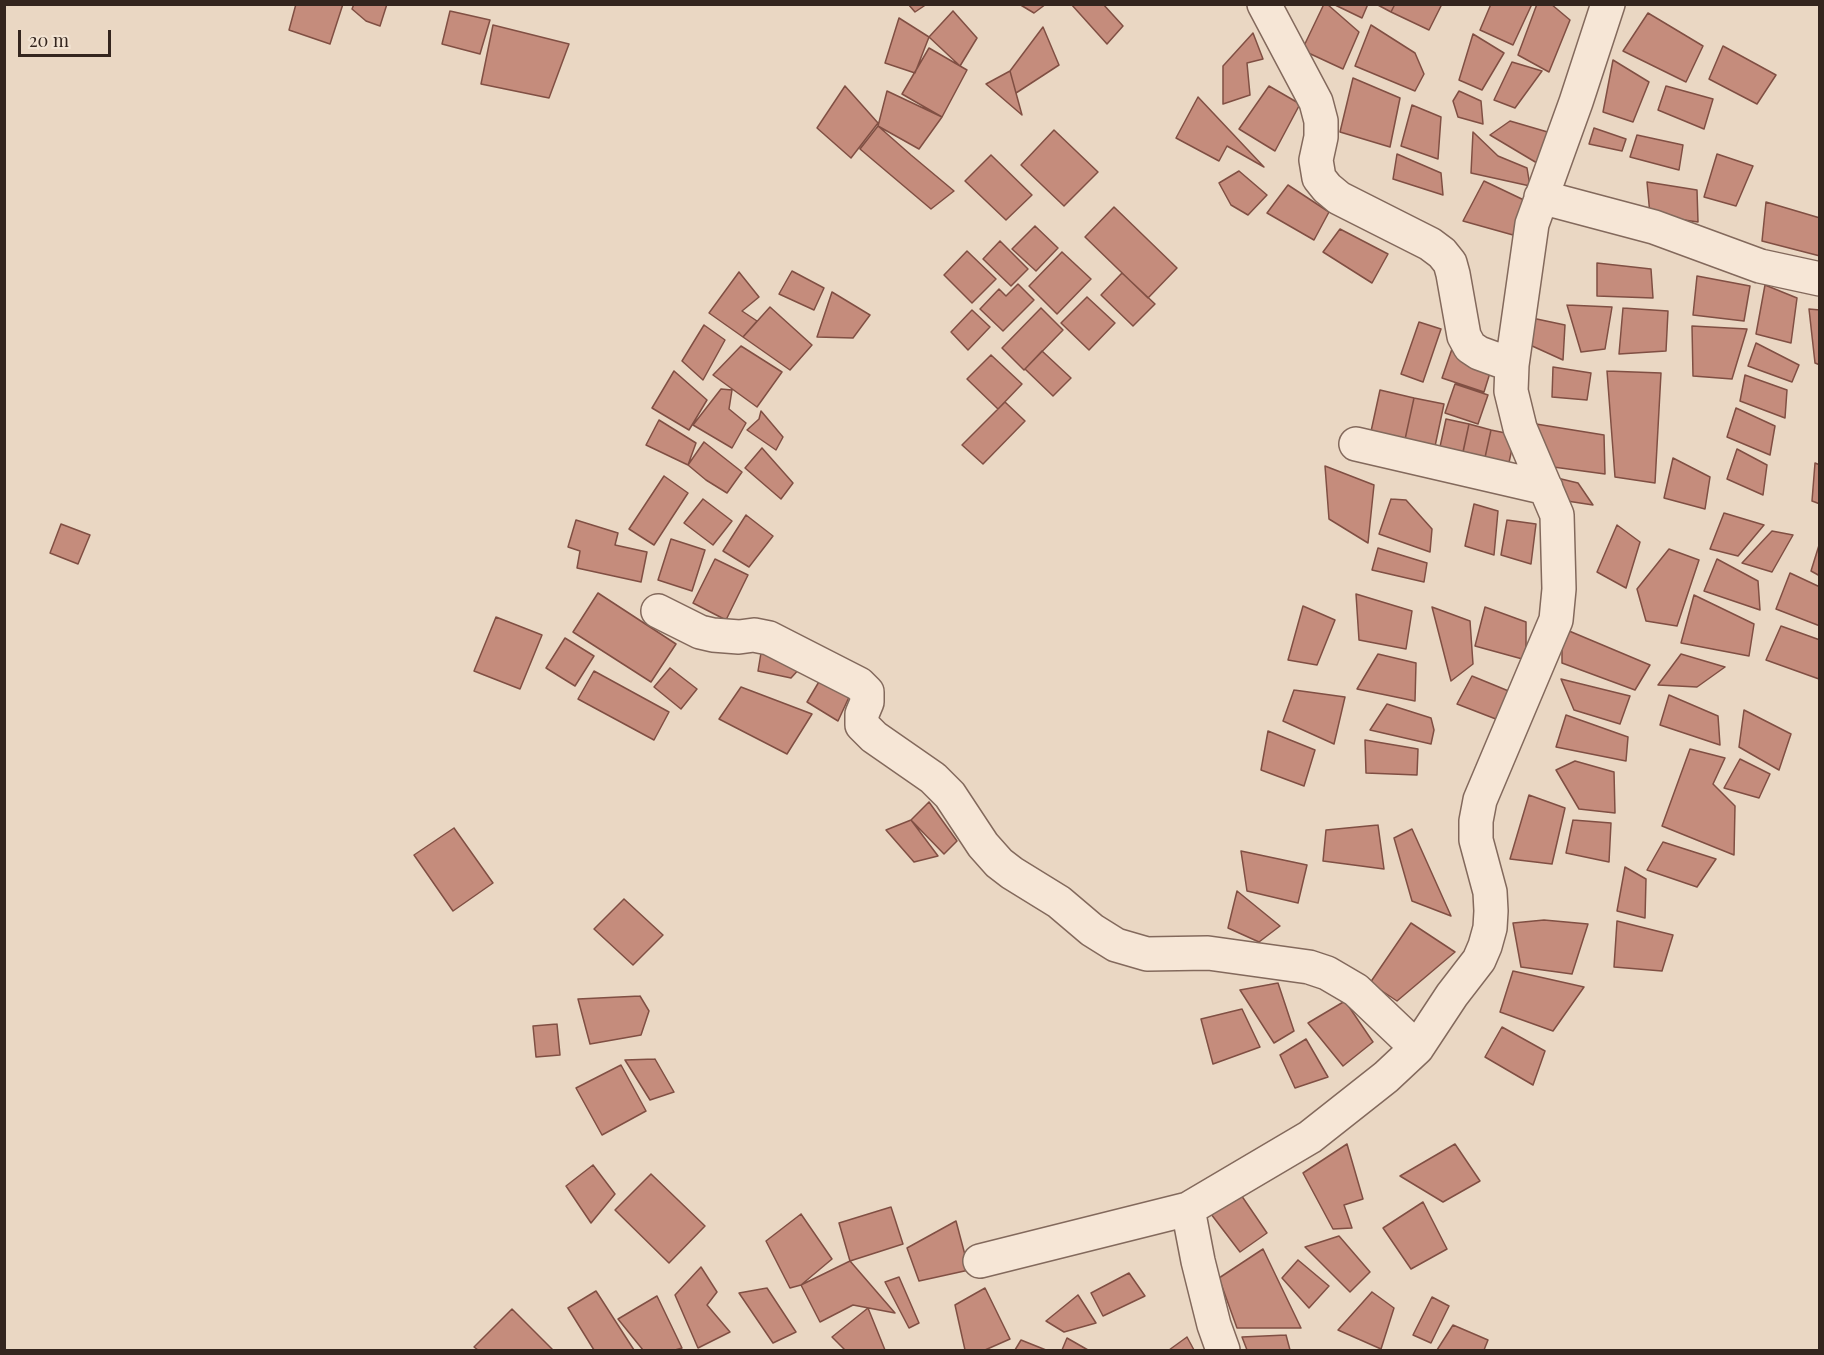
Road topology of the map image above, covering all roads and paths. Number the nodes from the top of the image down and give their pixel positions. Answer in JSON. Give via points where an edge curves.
{"nodes":[{"id":1,"x":1264,"y":4,"type":"edge"},
{"id":2,"x":1608,"y":4,"type":"edge"},
{"id":3,"x":1541,"y":197,"type":"junction"},
{"id":4,"x":1820,"y":279,"type":"edge"},
{"id":5,"x":1512,"y":365,"type":"junction"},
{"id":6,"x":1356,"y":444,"type":"dead end"},
{"id":7,"x":1546,"y":488,"type":"junction"},
{"id":8,"x":658,"y":611,"type":"dead end"},
{"id":9,"x":1417,"y":1048,"type":"junction"},
{"id":10,"x":1188,"y":1209,"type":"junction"},
{"id":11,"x":980,"y":1261,"type":"dead end"},
{"id":12,"x":1223,"y":1350,"type":"edge"}],
"edges":[{"from":1,"to":5,"type":"street","via":[[1316,102],[1322,121],[1316,160],[1319,178],[1339,198],[1442,253],[1450,263],[1464,336],[1470,347]]},
{"from":2,"to":3,"type":"street"},
{"from":3,"to":4,"type":"street","via":[[1654,227],[1760,266]]},
{"from":3,"to":5,"type":"street","via":[[1532,224]]},
{"from":5,"to":7,"type":"street","via":[[1515,411]]},
{"from":6,"to":7,"type":"street"},
{"from":7,"to":9,"type":"street","via":[[1557,515],[1560,556],[1556,620],[1494,763],[1476,821],[1476,840],[1490,892],[1490,927],[1479,960]]},
{"from":8,"to":9,"type":"street","via":[[700,632],[769,638],[859,684],[867,692],[862,725],[950,795],[999,863],[1116,945],[1147,954],[1208,953],[1310,967],[1356,990]]},
{"from":9,"to":10,"type":"street","via":[[1310,1137]]},
{"from":10,"to":11,"type":"street"},
{"from":10,"to":12,"type":"street"}]}
